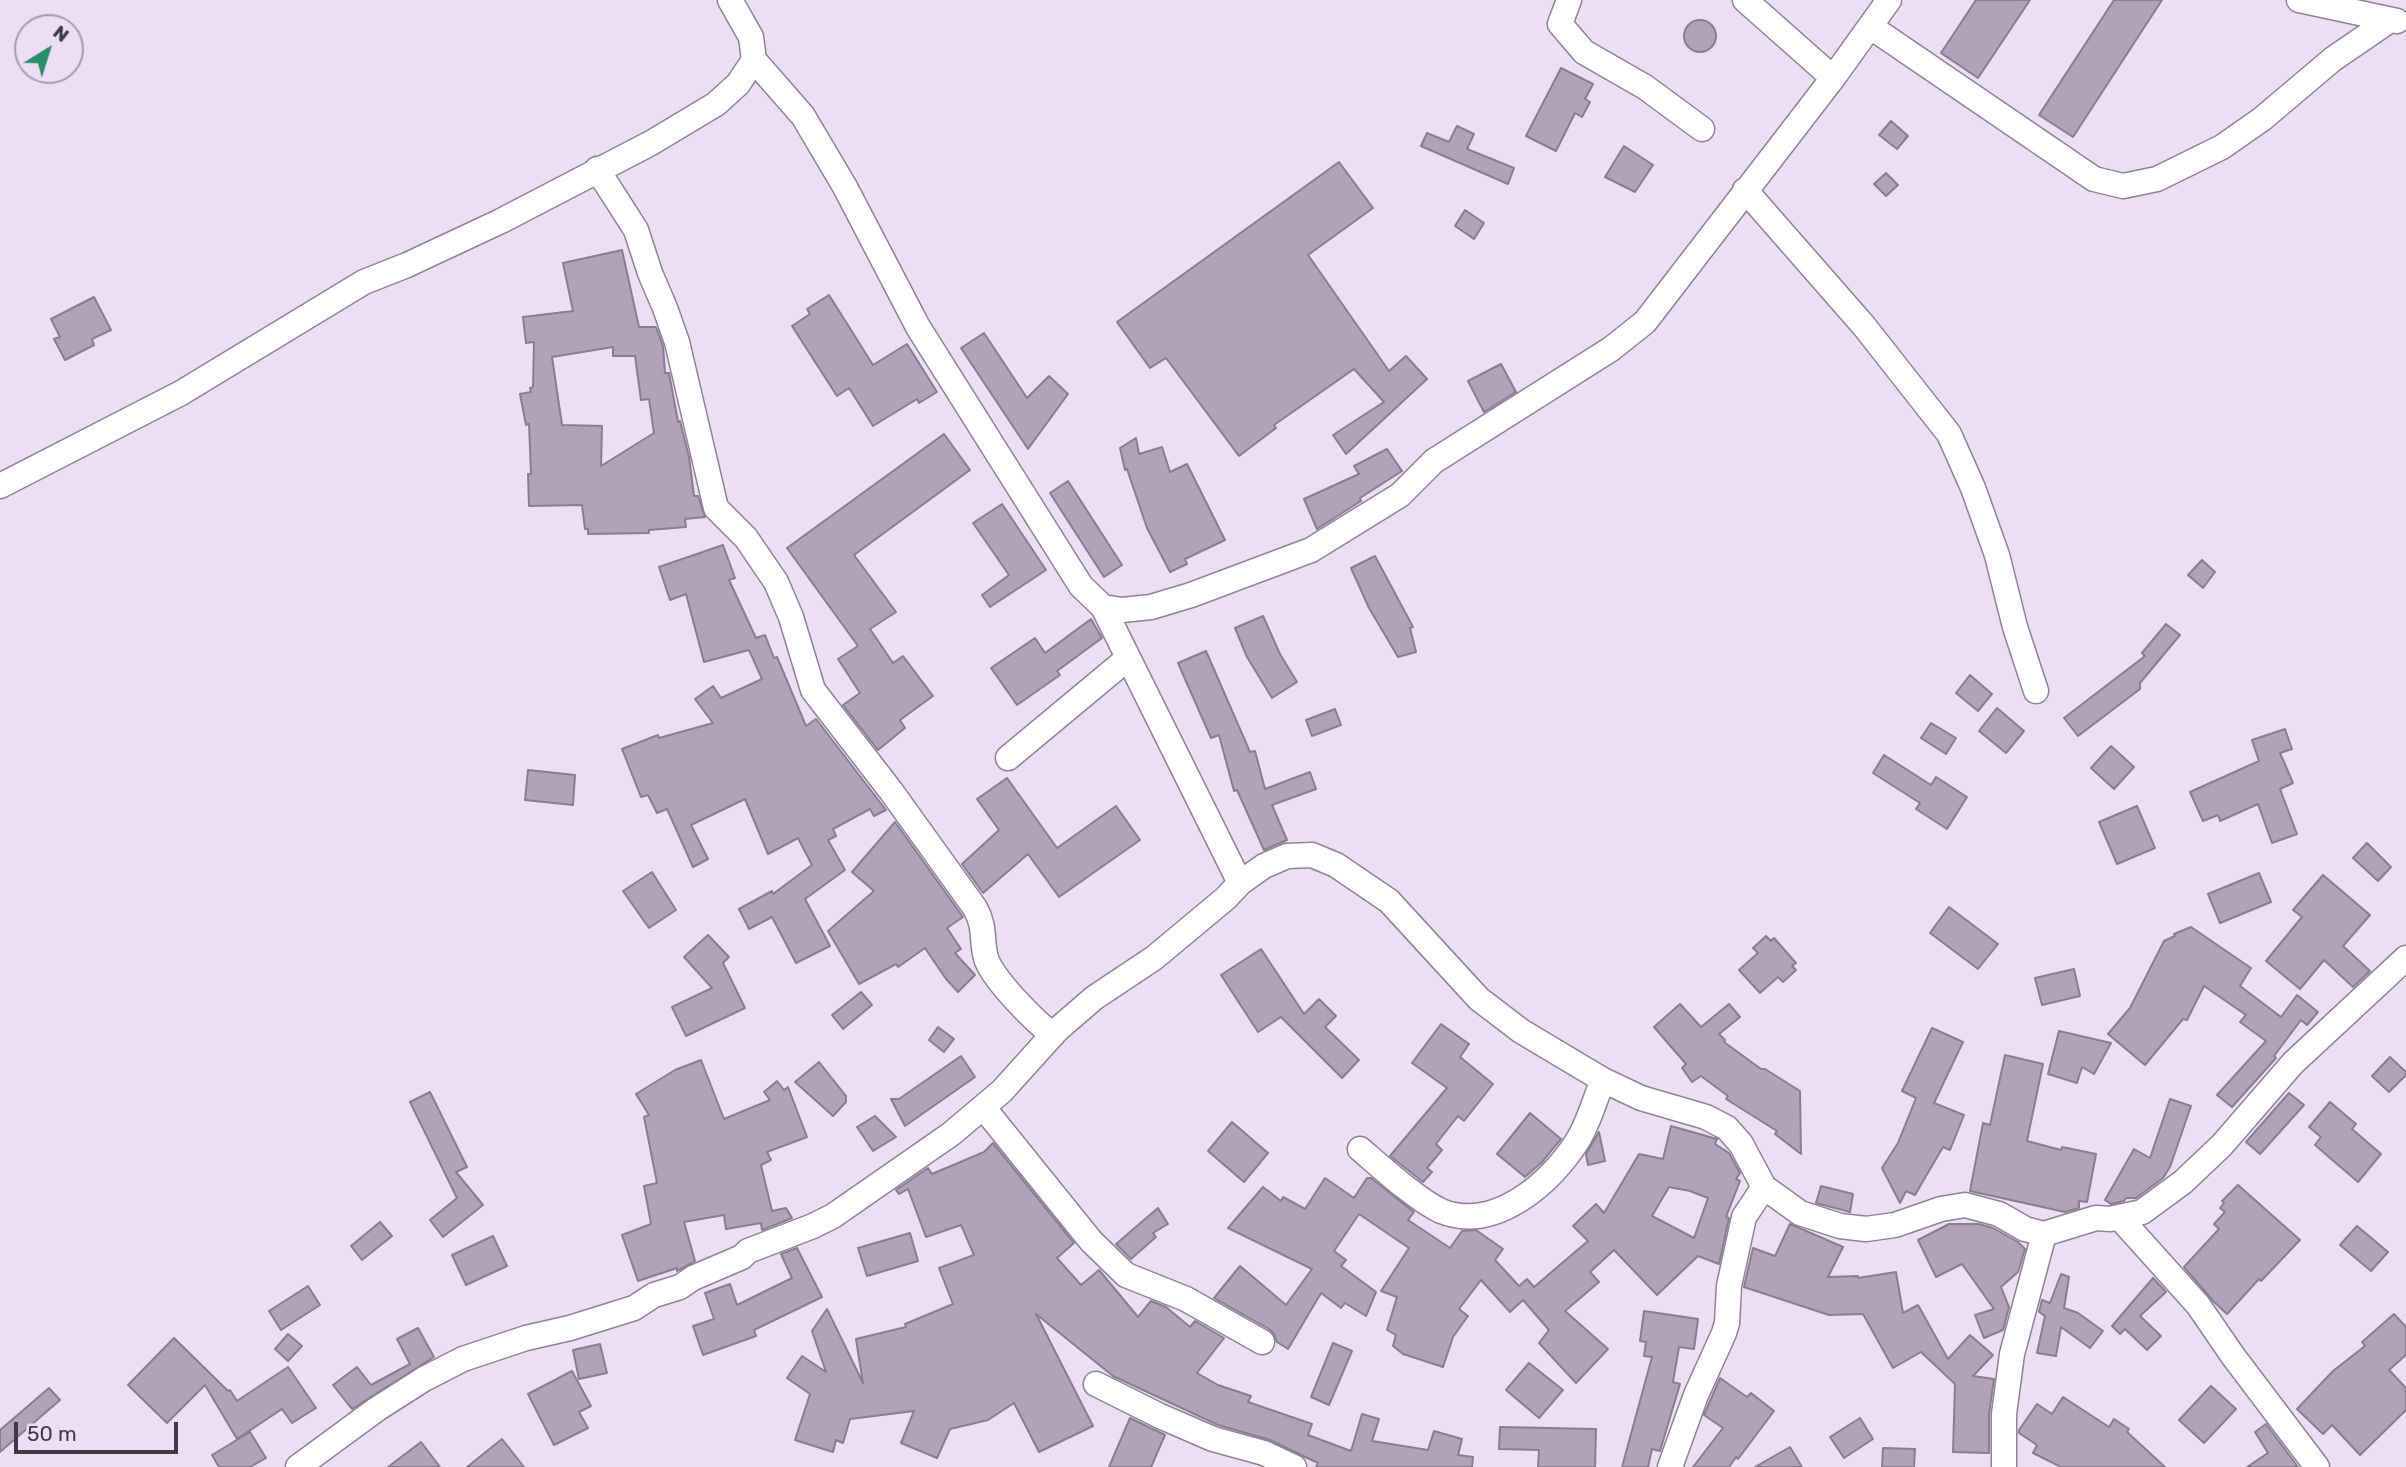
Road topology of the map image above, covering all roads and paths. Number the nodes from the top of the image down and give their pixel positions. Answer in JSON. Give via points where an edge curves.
{"nodes":[{"id":1,"x":730,"y":0,"type":"edge"},
{"id":2,"x":1569,"y":0,"type":"edge"},
{"id":3,"x":1745,"y":0,"type":"edge"},
{"id":4,"x":1889,"y":0,"type":"edge"},
{"id":5,"x":2299,"y":0,"type":"edge"},
{"id":6,"x":2398,"y":21,"type":"edge"},
{"id":7,"x":1871,"y":27,"type":"junction"},
{"id":8,"x":754,"y":60,"type":"junction"},
{"id":9,"x":1833,"y":78,"type":"junction"},
{"id":10,"x":1702,"y":129,"type":"dead end"},
{"id":11,"x":597,"y":169,"type":"junction"},
{"id":12,"x":1745,"y":190,"type":"junction"},
{"id":13,"x":0,"y":486,"type":"edge"},
{"id":14,"x":1102,"y":607,"type":"junction"},
{"id":15,"x":1127,"y":659,"type":"junction"},
{"id":16,"x":2036,"y":691,"type":"dead end"},
{"id":17,"x":1008,"y":758,"type":"dead end"},
{"id":18,"x":1240,"y":883,"type":"junction"},
{"id":19,"x":2406,"y":958,"type":"edge"},
{"id":20,"x":1053,"y":1035,"type":"junction"},
{"id":21,"x":1603,"y":1080,"type":"junction"},
{"id":22,"x":983,"y":1107,"type":"junction"},
{"id":23,"x":1360,"y":1149,"type":"dead end"},
{"id":24,"x":1764,"y":1187,"type":"junction"},
{"id":25,"x":2119,"y":1217,"type":"junction"},
{"id":26,"x":2044,"y":1234,"type":"junction"},
{"id":27,"x":1262,"y":1342,"type":"dead end"},
{"id":28,"x":1096,"y":1384,"type":"dead end"},
{"id":29,"x":298,"y":1467,"type":"edge"},
{"id":30,"x":1294,"y":1467,"type":"edge"},
{"id":31,"x":1670,"y":1467,"type":"edge"},
{"id":32,"x":2004,"y":1467,"type":"edge"},
{"id":33,"x":2317,"y":1467,"type":"edge"}],
"edges":[{"from":1,"to":8,"type":"street","via":[[751,37]]},
{"from":2,"to":10,"type":"street","via":[[1560,24],[1584,52],[1645,87]]},
{"from":3,"to":9,"type":"street"},
{"from":4,"to":7,"type":"street"},
{"from":5,"to":6,"type":"street"},
{"from":6,"to":7,"type":"street","via":[[2333,59],[2222,147],[2157,179],[2123,186],[2094,179]]},
{"from":7,"to":9,"type":"street"},
{"from":8,"to":11,"type":"street","via":[[738,84],[716,104]]},
{"from":8,"to":14,"type":"street","via":[[803,116],[918,327],[1081,586]]},
{"from":9,"to":12,"type":"street"},
{"from":11,"to":13,"type":"street","via":[[501,221],[364,282],[181,393]]},
{"from":11,"to":20,"type":"street","via":[[636,230],[669,319],[716,508],[746,538],[776,582],[813,690],[975,908],[982,920],[987,961],[995,975]]},
{"from":12,"to":14,"type":"street","via":[[1645,322],[1611,349],[1434,461],[1399,495],[1311,550],[1191,596],[1152,607]]},
{"from":12,"to":16,"type":"street","via":[[1864,326],[1949,434],[1997,555]]},
{"from":14,"to":15,"type":"street"},
{"from":15,"to":17,"type":"street"},
{"from":15,"to":18,"type":"street"},
{"from":18,"to":20,"type":"street","via":[[1194,926],[1094,998]]},
{"from":18,"to":21,"type":"street","via":[[1287,856],[1312,855],[1336,865],[1390,901],[1479,999],[1521,1031]]},
{"from":19,"to":25,"type":"street","via":[[2293,1063],[2183,1182],[2142,1212]]},
{"from":20,"to":22,"type":"street"},
{"from":21,"to":23,"type":"street","via":[[1578,1140],[1547,1178],[1515,1204],[1477,1216],[1440,1210]]},
{"from":21,"to":24,"type":"street","via":[[1727,1128]]},
{"from":22,"to":27,"type":"street","via":[[1091,1241],[1126,1275],[1186,1299]]},
{"from":22,"to":29,"type":"street","via":[[951,1134],[813,1227],[748,1251],[634,1308],[463,1359],[377,1409]]},
{"from":24,"to":26,"type":"street","via":[[1800,1213],[1840,1226],[1895,1225],[1965,1205]]},
{"from":24,"to":31,"type":"street","via":[[1744,1217],[1729,1286],[1727,1323]]},
{"from":25,"to":26,"type":"street","via":[[2096,1218]]},
{"from":25,"to":33,"type":"street","via":[[2198,1305]]},
{"from":26,"to":32,"type":"street","via":[[2012,1354],[2004,1414]]},
{"from":28,"to":30,"type":"street","via":[[1213,1439],[1265,1453]]}]}
